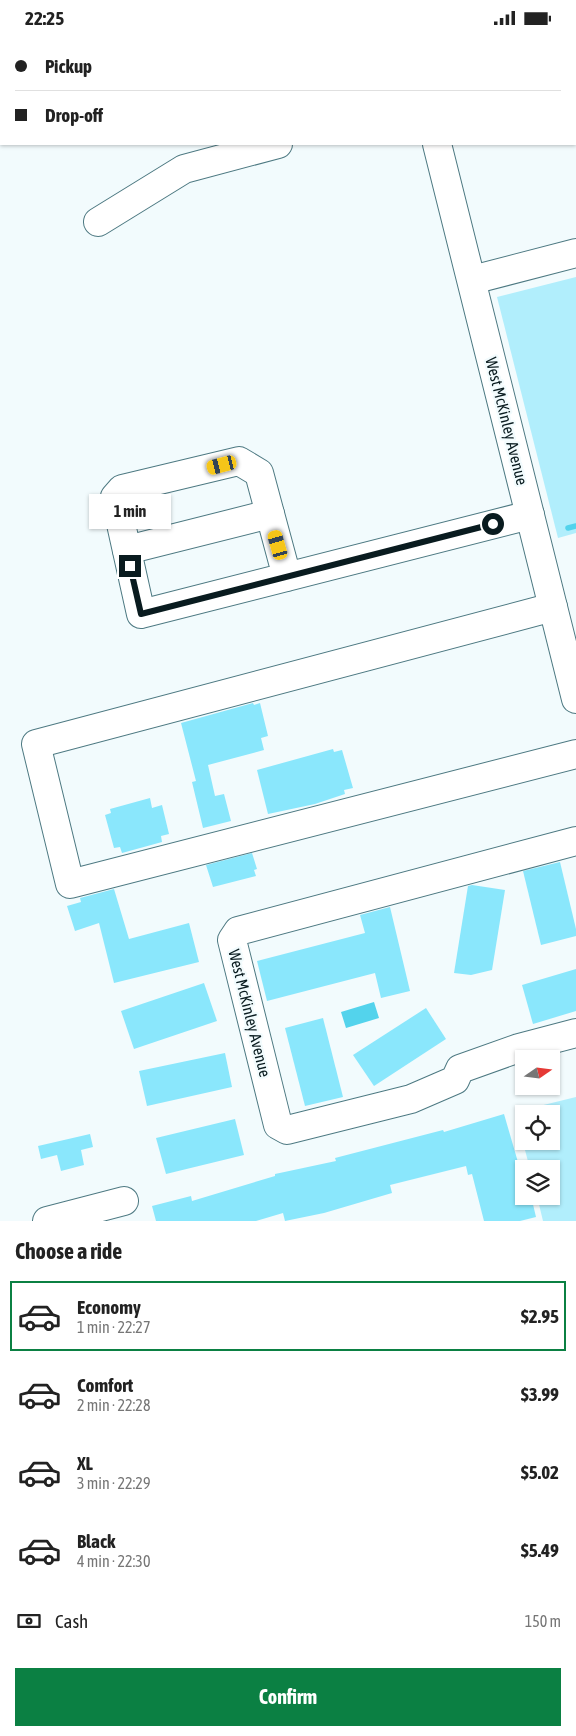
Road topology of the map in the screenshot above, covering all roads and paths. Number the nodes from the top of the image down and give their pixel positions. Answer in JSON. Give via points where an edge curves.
{"nodes":[{"id":1,"x":274,"y":145,"type":"edge"},
{"id":2,"x":437,"y":145,"type":"edge"},
{"id":3,"x":98,"y":222,"type":"dead end"},
{"id":4,"x":576,"y":253,"type":"edge"},
{"id":5,"x":472,"y":280,"type":"junction"},
{"id":6,"x":270,"y":514,"type":"junction"},
{"id":7,"x":530,"y":515,"type":"junction"},
{"id":8,"x":127,"y":550,"type":"junction"},
{"id":9,"x":287,"y":577,"type":"junction"},
{"id":10,"x":553,"y":607,"type":"junction"},
{"id":11,"x":576,"y":699,"type":"edge"},
{"id":12,"x":576,"y":754,"type":"edge"},
{"id":13,"x":576,"y":841,"type":"edge"},
{"id":14,"x":576,"y":1033,"type":"edge"},
{"id":15,"x":124,"y":1201,"type":"dead end"},
{"id":16,"x":47,"y":1221,"type":"edge"}],
"edges":[{"from":1,"to":3,"type":"street","via":[[184,169]]},
{"from":2,"to":5,"type":"street","name":"West McKinley Avenue"},
{"from":4,"to":5,"type":"street"},
{"from":5,"to":7,"type":"street","name":"West McKinley Avenue"},
{"from":6,"to":8,"type":"street"},
{"from":6,"to":8,"type":"street","via":[[259,473],[239,461],[122,489],[115,497]]},
{"from":6,"to":9,"type":"street"},
{"from":7,"to":9,"type":"street"},
{"from":7,"to":10,"type":"street","name":"West McKinley Avenue"},
{"from":8,"to":9,"type":"street","via":[[141,614]]},
{"from":10,"to":11,"type":"street","name":"West McKinley Avenue"},
{"from":10,"to":12,"type":"street","via":[[36,744],[70,884]]},
{"from":13,"to":14,"type":"street","name":"West McKinley Avenue","via":[[238,931],[232,940],[278,1125],[287,1130],[410,1099],[455,1080],[460,1069],[519,1048]]},
{"from":15,"to":16,"type":"street"}]}
